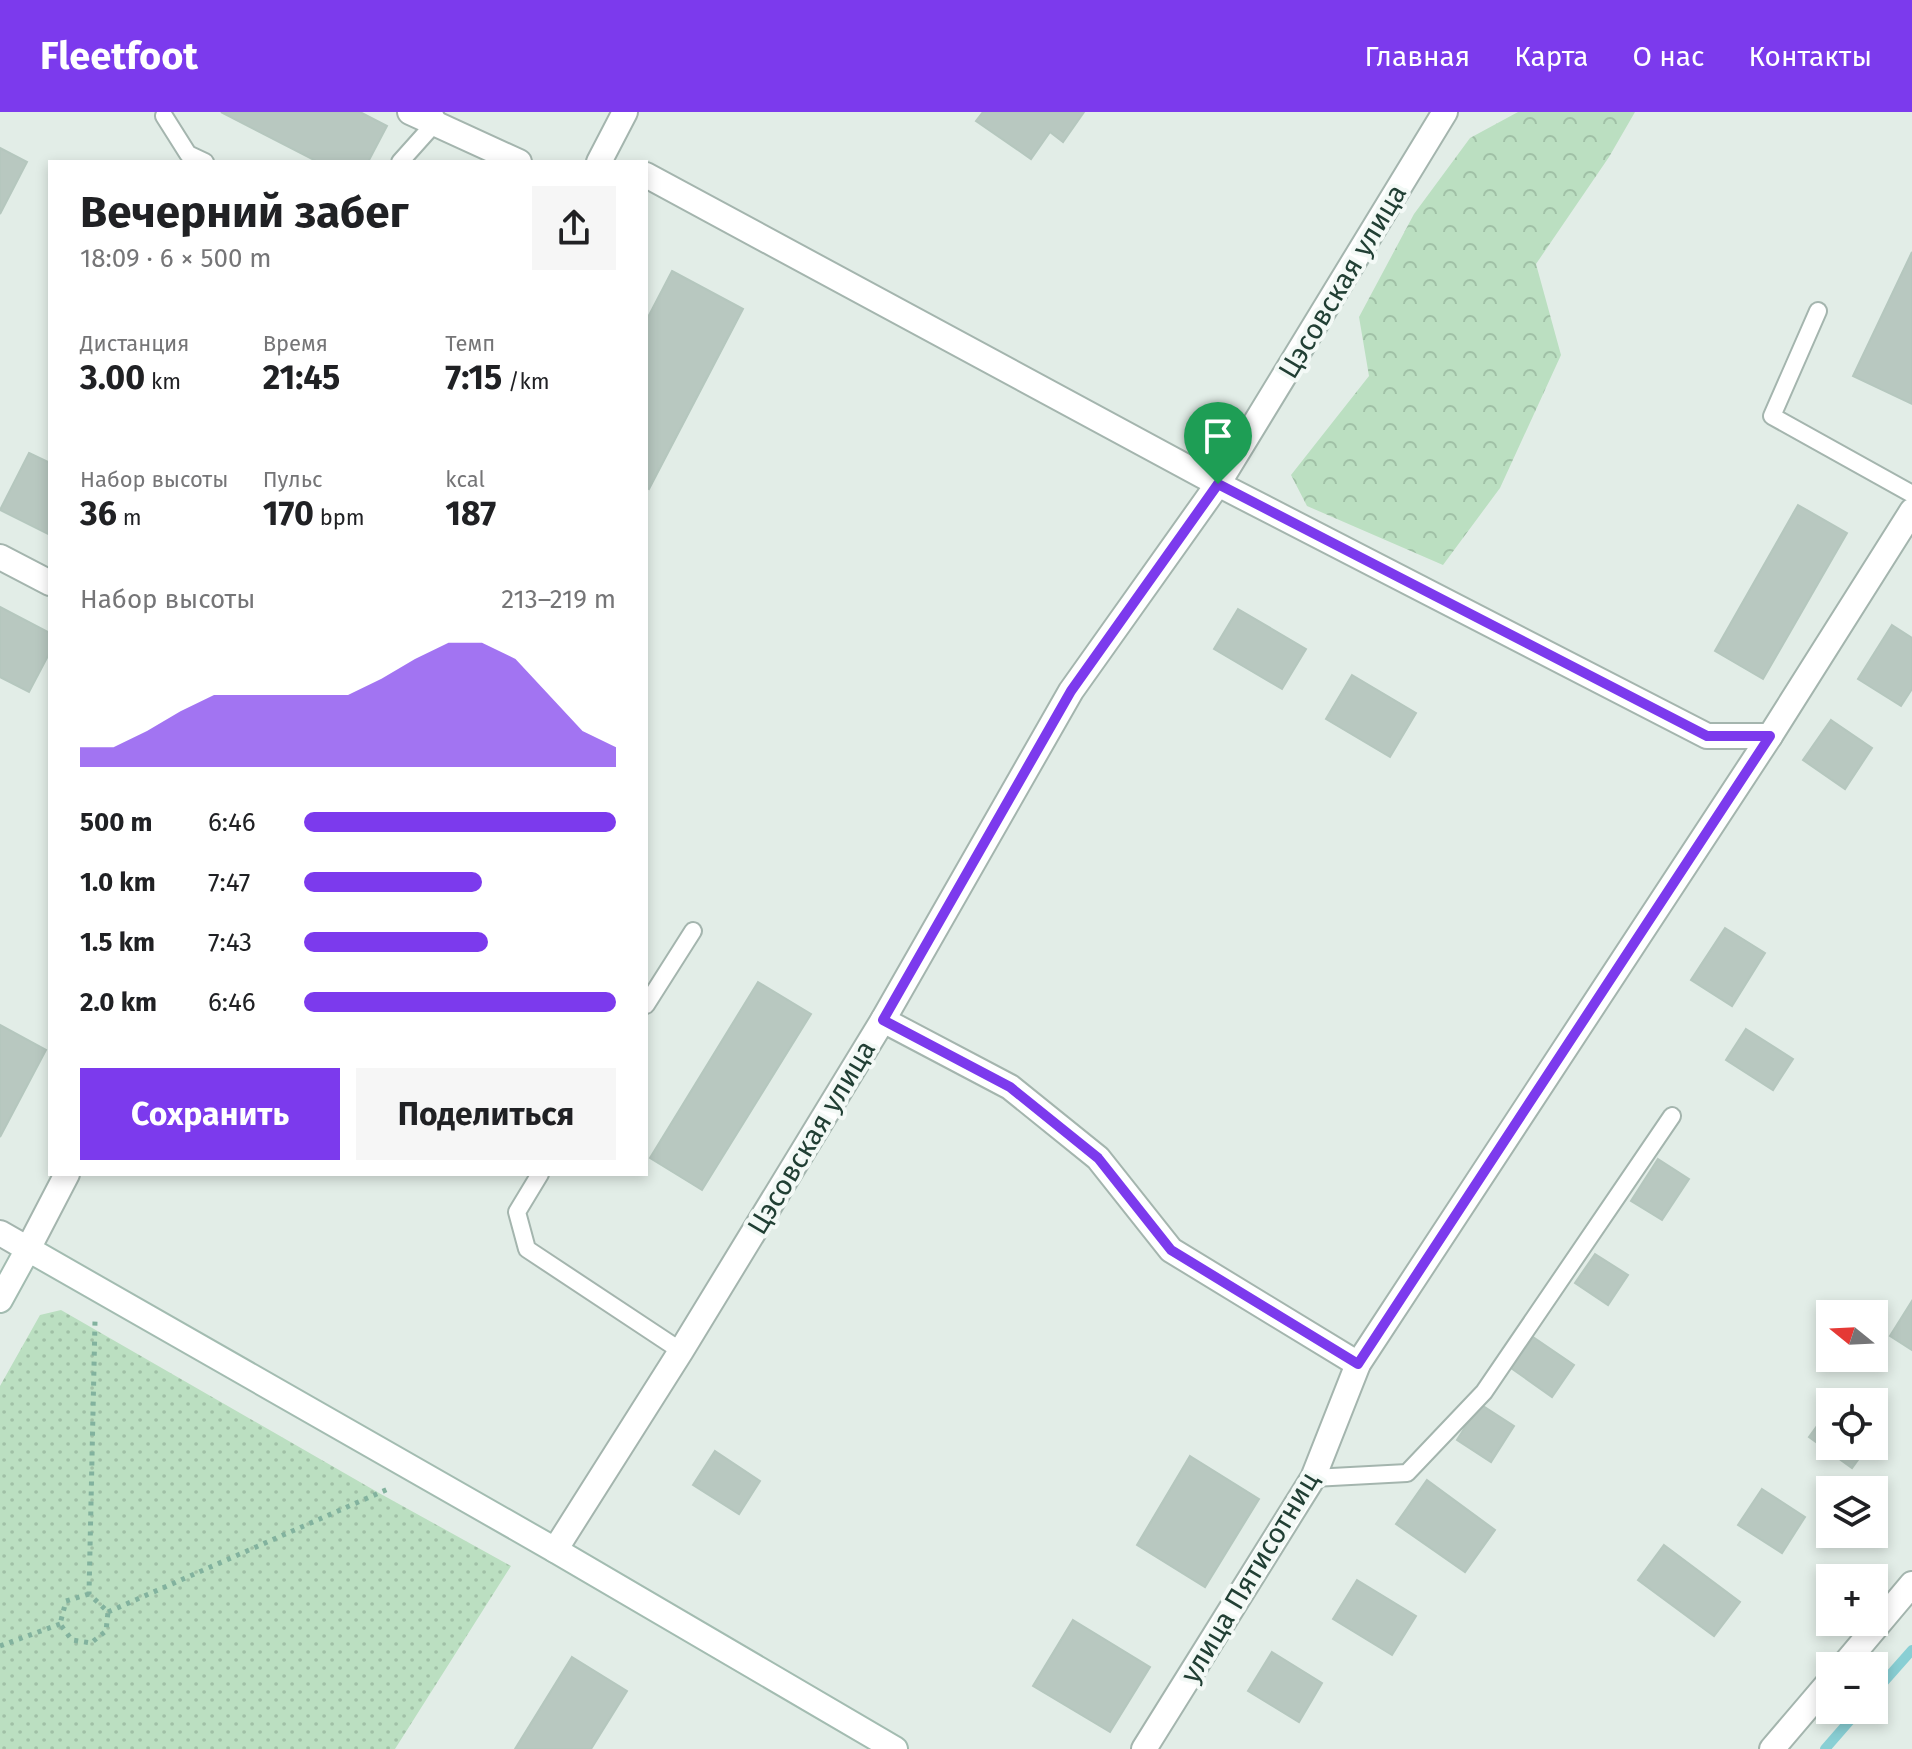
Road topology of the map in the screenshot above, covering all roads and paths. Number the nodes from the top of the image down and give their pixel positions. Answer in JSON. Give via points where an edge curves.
{"nodes":[{"id":1,"x":410,"y":112,"type":"edge"},
{"id":2,"x":625,"y":112,"type":"edge"},
{"id":3,"x":1445,"y":112,"type":"edge"},
{"id":4,"x":164,"y":116,"type":"dead end"},
{"id":5,"x":436,"y":118,"type":"edge"},
{"id":6,"x":608,"y":159,"type":"edge"},
{"id":7,"x":201,"y":160,"type":"edge"},
{"id":8,"x":402,"y":160,"type":"edge"},
{"id":9,"x":515,"y":160,"type":"edge"},
{"id":10,"x":648,"y":176,"type":"edge"},
{"id":11,"x":1818,"y":311,"type":"dead end"},
{"id":12,"x":1218,"y":484,"type":"junction"},
{"id":13,"x":1912,"y":494,"type":"edge"},
{"id":14,"x":1912,"y":511,"type":"edge"},
{"id":15,"x":0,"y":557,"type":"edge"},
{"id":16,"x":48,"y":582,"type":"edge"},
{"id":17,"x":1770,"y":736,"type":"junction"},
{"id":18,"x":693,"y":931,"type":"dead end"},
{"id":19,"x":648,"y":1002,"type":"edge"},
{"id":20,"x":883,"y":1020,"type":"junction"},
{"id":21,"x":1672,"y":1116,"type":"dead end"},
{"id":22,"x":66,"y":1176,"type":"edge"},
{"id":23,"x":539,"y":1176,"type":"edge"},
{"id":24,"x":0,"y":1233,"type":"edge"},
{"id":25,"x":28,"y":1249,"type":"junction"},
{"id":26,"x":0,"y":1300,"type":"edge"},
{"id":27,"x":95,"y":1321,"type":"dead end"},
{"id":28,"x":681,"y":1351,"type":"junction"},
{"id":29,"x":1358,"y":1364,"type":"junction"},
{"id":30,"x":1313,"y":1478,"type":"junction"},
{"id":31,"x":388,"y":1489,"type":"dead end"},
{"id":32,"x":555,"y":1550,"type":"junction"},
{"id":33,"x":1912,"y":1584,"type":"edge"},
{"id":34,"x":89,"y":1594,"type":"junction"},
{"id":35,"x":108,"y":1612,"type":"junction"},
{"id":36,"x":60,"y":1624,"type":"junction"},
{"id":37,"x":0,"y":1646,"type":"edge"},
{"id":38,"x":1855,"y":1652,"type":"edge"},
{"id":39,"x":1816,"y":1697,"type":"edge"},
{"id":40,"x":895,"y":1749,"type":"edge"},
{"id":41,"x":1144,"y":1749,"type":"edge"},
{"id":42,"x":1772,"y":1749,"type":"edge"}],
"edges":[{"from":1,"to":5,"type":"street"},
{"from":2,"to":6,"type":"street"},
{"from":3,"to":12,"type":"street","name":"Цэсовская улица"},
{"from":4,"to":7,"type":"lane","via":[[188,154]]},
{"from":5,"to":8,"type":"lane"},
{"from":5,"to":9,"type":"street"},
{"from":10,"to":12,"type":"street"},
{"from":11,"to":13,"type":"lane","via":[[1772,416]]},
{"from":12,"to":17,"type":"street","via":[[1707,736]]},
{"from":12,"to":20,"type":"street","name":"Цэсовская улица","via":[[1071,691]]},
{"from":14,"to":17,"type":"street","name":"улица Пятисотниц"},
{"from":15,"to":16,"type":"street"},
{"from":17,"to":29,"type":"street","name":"улица Пятисотниц"},
{"from":18,"to":19,"type":"lane"},
{"from":20,"to":28,"type":"street","name":"Цэсовская улица"},
{"from":20,"to":29,"type":"street","via":[[1010,1087],[1098,1158],[1171,1250]]},
{"from":21,"to":30,"type":"lane","via":[[1484,1392],[1407,1473]]},
{"from":22,"to":25,"type":"street"},
{"from":23,"to":28,"type":"lane","via":[[517,1212],[527,1249]]},
{"from":24,"to":25,"type":"street"},
{"from":25,"to":26,"type":"street"},
{"from":25,"to":32,"type":"street"},
{"from":27,"to":34,"type":"path"},
{"from":28,"to":32,"type":"street","name":"Цэсовская улица"},
{"from":29,"to":30,"type":"street","name":"улица Пятисотниц"},
{"from":30,"to":41,"type":"street","name":"улица Пятисотниц"},
{"from":31,"to":35,"type":"path"},
{"from":32,"to":40,"type":"street"},
{"from":33,"to":38,"type":"street"},
{"from":34,"to":35,"type":"path"},
{"from":34,"to":36,"type":"path","via":[[66,1601]]},
{"from":35,"to":36,"type":"path","via":[[106,1631],[91,1643],[72,1640]]},
{"from":36,"to":37,"type":"path"},
{"from":39,"to":42,"type":"street"}]}
